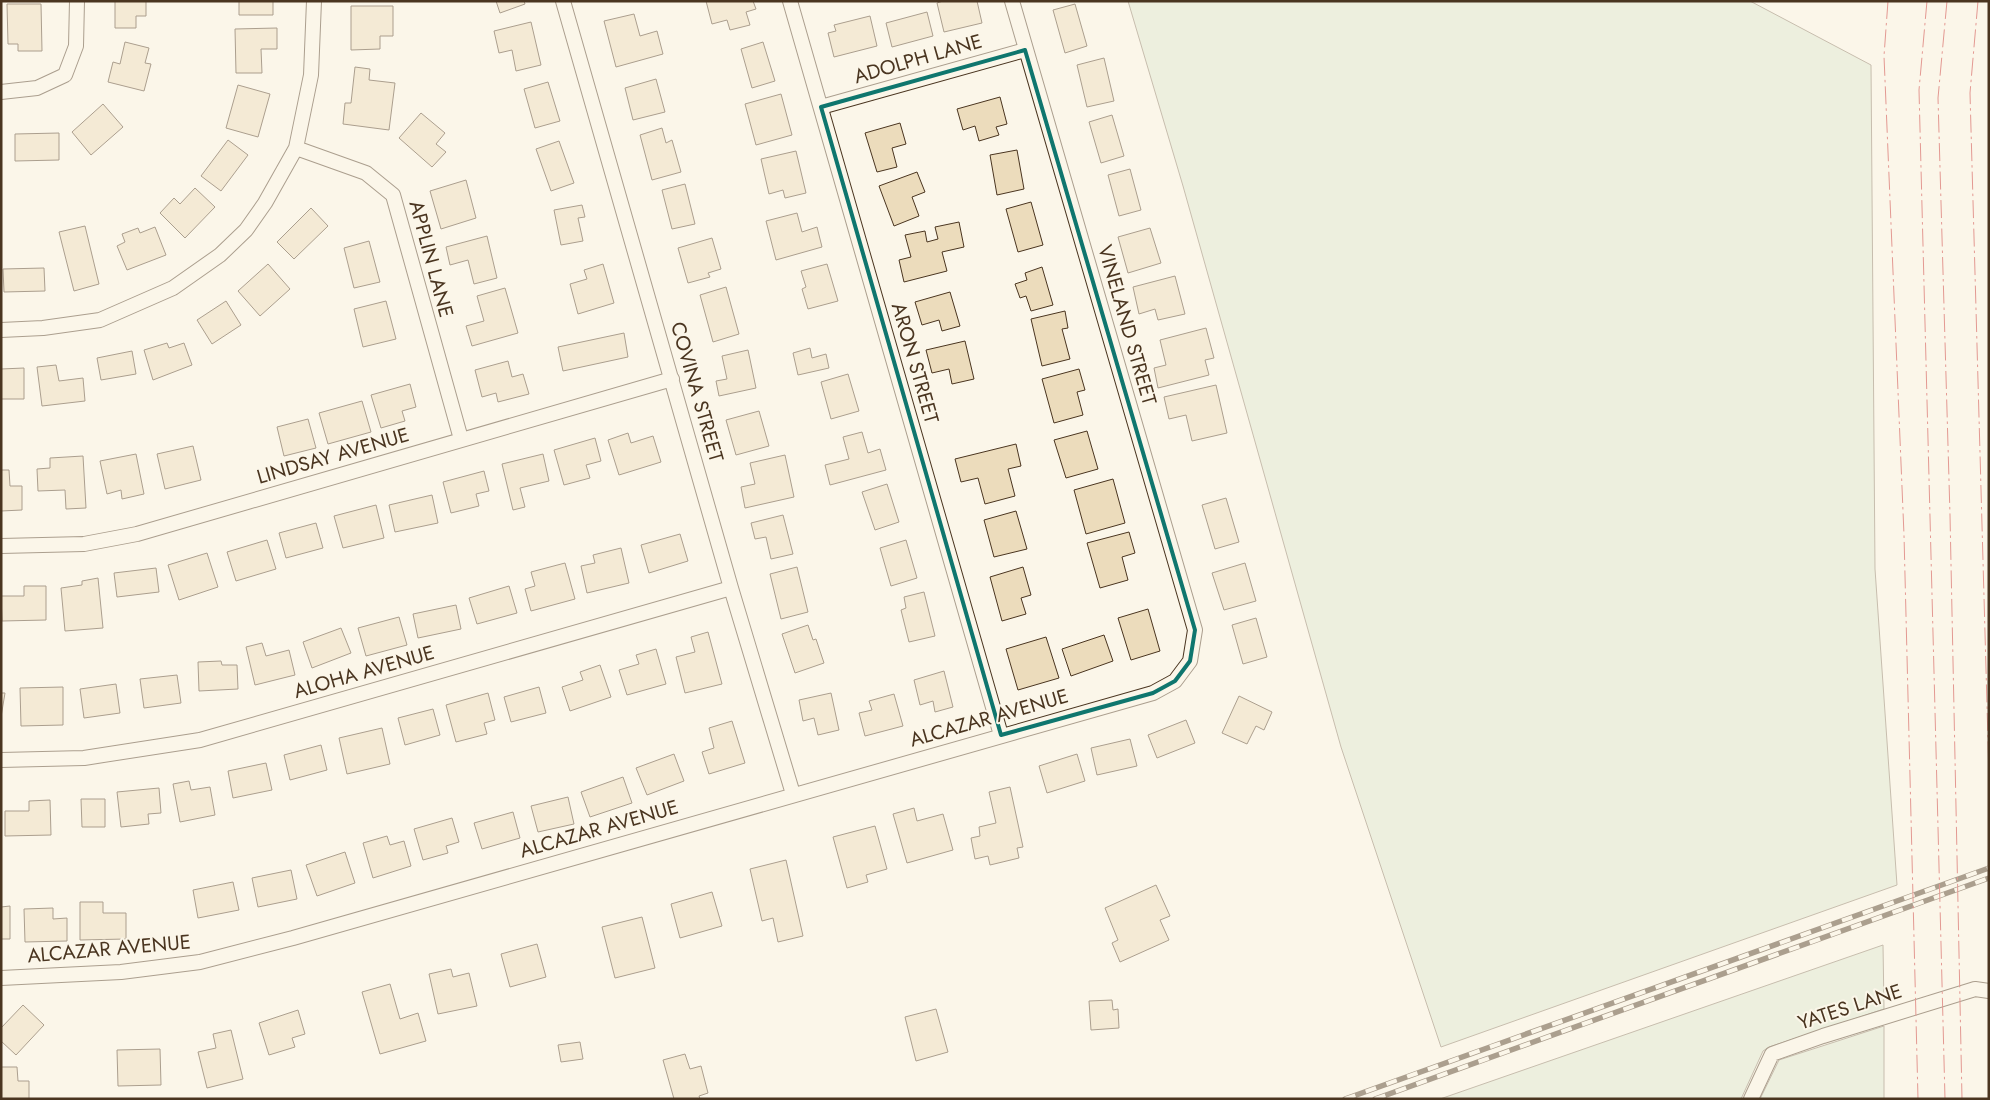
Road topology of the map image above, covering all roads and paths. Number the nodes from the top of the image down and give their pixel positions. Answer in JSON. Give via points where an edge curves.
{"nodes":[{"id":1,"x":77,"y":1,"type":"edge"},
{"id":2,"x":314,"y":1,"type":"edge"},
{"id":3,"x":563,"y":1,"type":"edge"},
{"id":4,"x":790,"y":1,"type":"edge"},
{"id":5,"x":1012,"y":1,"type":"edge"},
{"id":6,"x":1026,"y":50,"type":"junction"},
{"id":7,"x":1,"y":92,"type":"edge"},
{"id":8,"x":821,"y":107,"type":"junction"},
{"id":9,"x":296,"y":148,"type":"junction"},
{"id":10,"x":1,"y":330,"type":"edge"},
{"id":11,"x":672,"y":379,"type":"junction"},
{"id":12,"x":460,"y":439,"type":"junction"},
{"id":13,"x":1,"y":546,"type":"edge"},
{"id":14,"x":731,"y":588,"type":"junction"},
{"id":15,"x":1190,"y":661,"type":"joint"},
{"id":16,"x":1001,"y":735,"type":"junction"},
{"id":17,"x":1,"y":760,"type":"edge"},
{"id":18,"x":793,"y":794,"type":"junction"},
{"id":19,"x":1,"y":978,"type":"edge"},
{"id":20,"x":1989,"y":991,"type":"edge"},
{"id":21,"x":1750,"y":1099,"type":"edge"}],
"edges":[{"from":1,"to":7,"type":"street","via":[[76,46],[65,75],[37,88]]},
{"from":2,"to":9,"type":"street","via":[[311,75]]},
{"from":3,"to":11,"type":"street","name":"COVINA STREET"},
{"from":4,"to":8,"type":"street","name":"ARON STREET"},
{"from":5,"to":6,"type":"street","name":"VINELAND STREET"},
{"from":6,"to":8,"type":"street","name":"ADOLPH LANE"},
{"from":6,"to":15,"type":"street","name":"VINELAND STREET","via":[[1195,630]]},
{"from":8,"to":16,"type":"street","name":"ARON STREET"},
{"from":9,"to":10,"type":"street","via":[[246,230],[220,255],[173,288],[100,320]]},
{"from":9,"to":12,"type":"street","name":"APPLIN LANE","via":[[366,174],[393,195]]},
{"from":11,"to":12,"type":"street","name":"LINDSAY AVENUE"},
{"from":11,"to":14,"type":"street","name":"COVINA STREET"},
{"from":12,"to":13,"type":"street","name":"LINDSAY AVENUE","via":[[137,534],[84,544]]},
{"from":14,"to":17,"type":"street","name":"ALOHA AVENUE","via":[[200,740],[84,758]]},
{"from":14,"to":18,"type":"street","name":"COVINA STREET"},
{"from":15,"to":16,"type":"street","name":"ALCAZAR AVENUE","via":[[1175,680],[1153,693]]},
{"from":16,"to":18,"type":"street","name":"ALCAZAR AVENUE"},
{"from":18,"to":19,"type":"street","name":"ALCAZAR AVENUE","via":[[309,934],[200,962],[121,972]]},
{"from":20,"to":21,"type":"street","name":"YATES LANE","via":[[1975,989],[1772,1054]]}]}
